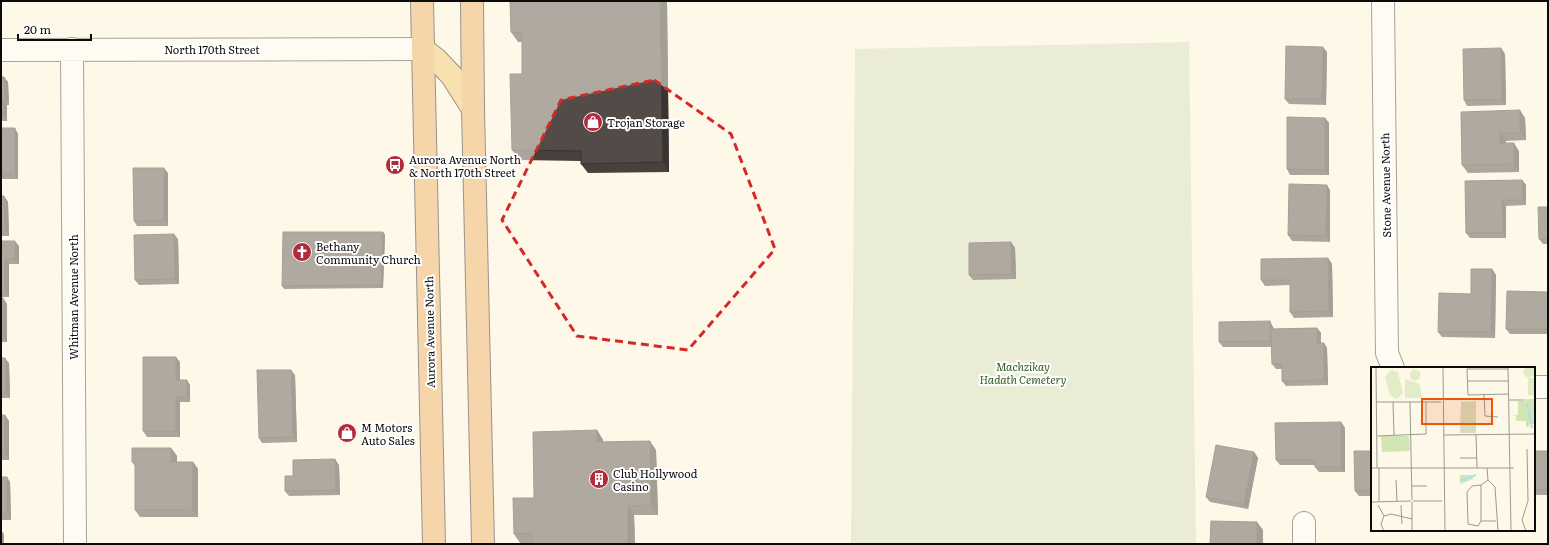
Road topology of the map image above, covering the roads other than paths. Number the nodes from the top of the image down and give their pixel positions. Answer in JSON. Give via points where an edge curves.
{"nodes":[{"id":1,"x":422,"y":1,"type":"edge"},
{"id":2,"x":472,"y":1,"type":"edge"},
{"id":3,"x":1384,"y":1,"type":"edge"},
{"id":4,"x":423,"y":49,"type":"junction"},
{"id":5,"x":1,"y":50,"type":"edge"},
{"id":6,"x":72,"y":50,"type":"junction"},
{"id":7,"x":472,"y":109,"type":"junction"},
{"id":8,"x":1393,"y":367,"type":"edge"},
{"id":9,"x":1548,"y":386,"type":"edge"},
{"id":10,"x":1535,"y":387,"type":"edge"},
{"id":11,"x":1304,"y":523,"type":"dead end"},
{"id":12,"x":75,"y":544,"type":"edge"},
{"id":13,"x":434,"y":544,"type":"edge"},
{"id":14,"x":483,"y":544,"type":"edge"},
{"id":15,"x":1304,"y":544,"type":"edge"}],
"edges":[{"from":1,"to":4,"type":"highway","name":"Aurora Avenue North"},
{"from":2,"to":7,"type":"highway"},
{"from":3,"to":8,"type":"street","name":"Stone Avenue North","via":[[1387,353]]},
{"from":4,"to":6,"type":"street","name":"North 170th Street"},
{"from":4,"to":7,"type":"main road","via":[[452,76]]},
{"from":4,"to":13,"type":"highway","name":"Aurora Avenue North"},
{"from":5,"to":6,"type":"street","name":"North 170th Street"},
{"from":6,"to":12,"type":"street","name":"Whitman Avenue North"},
{"from":7,"to":14,"type":"highway"},
{"from":9,"to":10,"type":"street"},
{"from":11,"to":15,"type":"street"}]}
